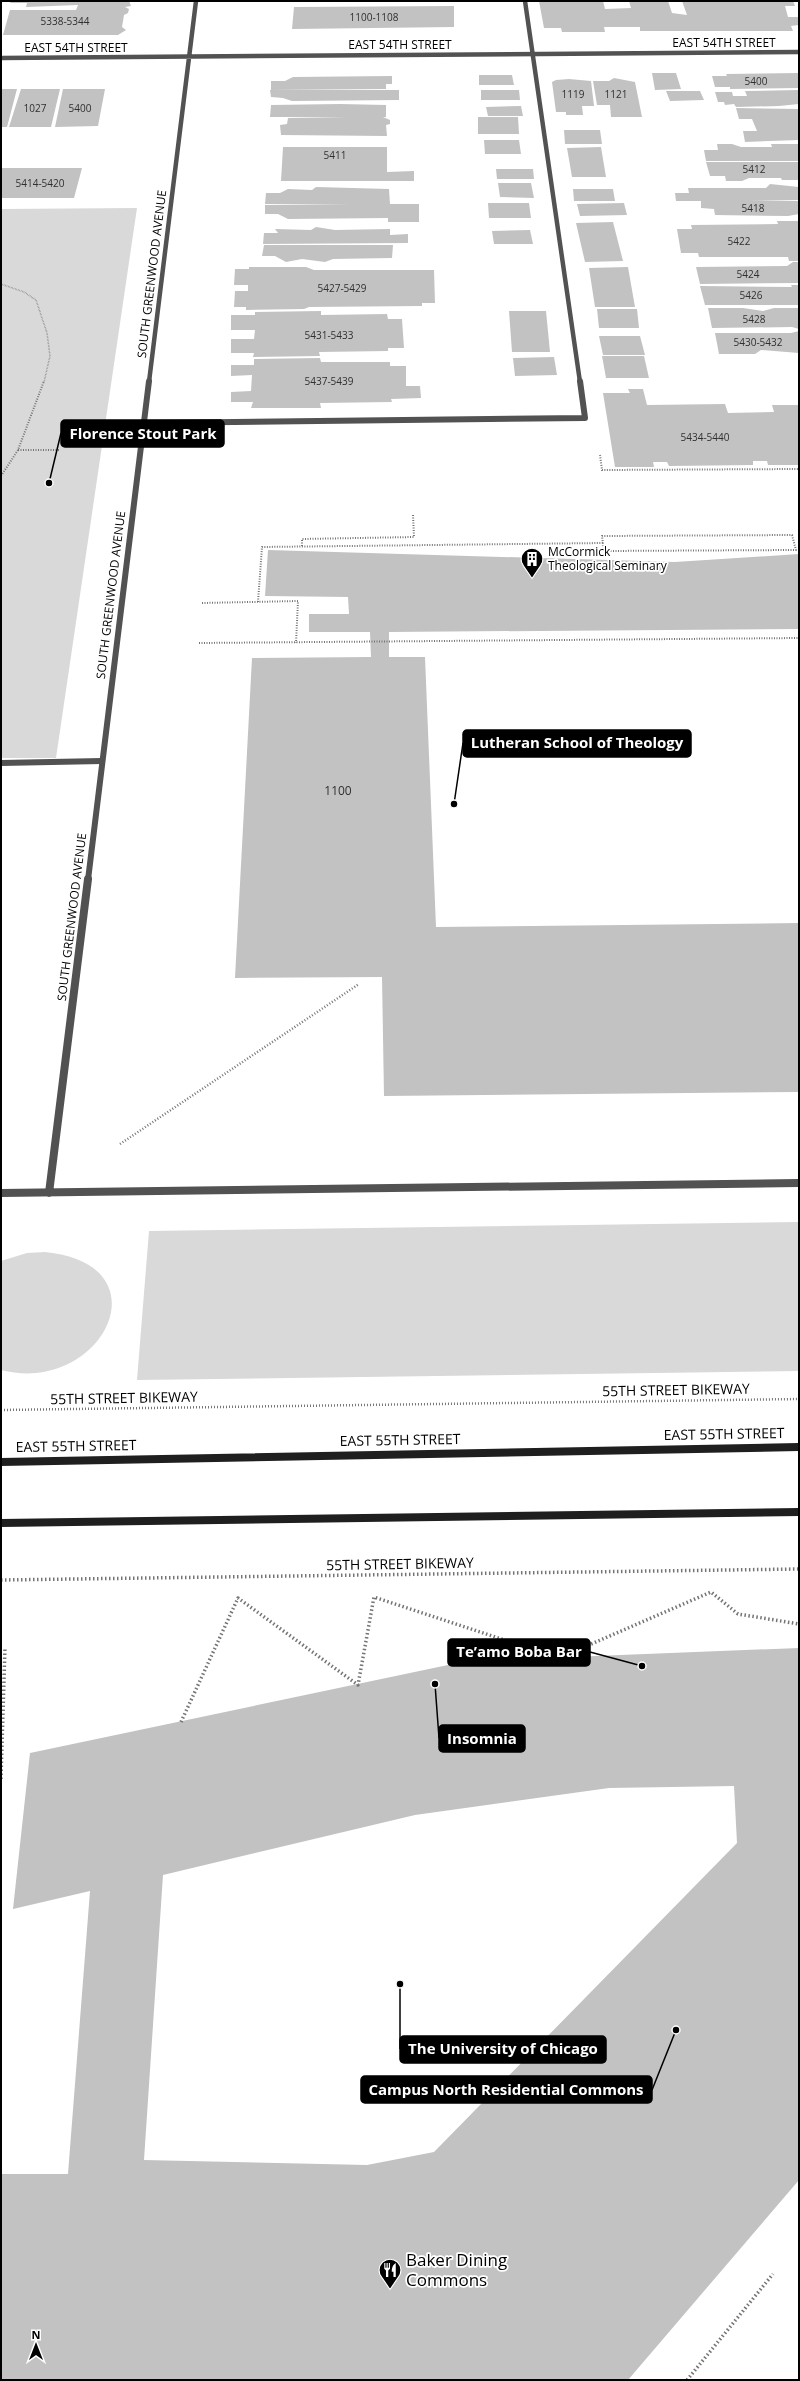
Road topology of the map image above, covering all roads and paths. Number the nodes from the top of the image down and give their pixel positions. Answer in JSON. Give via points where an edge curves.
{"nodes":[{"id":1,"x":196,"y":1,"type":"edge"},
{"id":2,"x":525,"y":1,"type":"edge"},
{"id":3,"x":799,"y":52,"type":"edge"},
{"id":4,"x":532,"y":54,"type":"junction"},
{"id":5,"x":189,"y":57,"type":"junction"},
{"id":6,"x":1,"y":58,"type":"edge"},
{"id":7,"x":1,"y":284,"type":"edge"},
{"id":8,"x":144,"y":423,"type":"junction"},
{"id":9,"x":18,"y":450,"type":"junction"},
{"id":10,"x":59,"y":450,"type":"dead end"},
{"id":11,"x":799,"y":469,"type":"edge"},
{"id":12,"x":602,"y":470,"type":"dead end"},
{"id":13,"x":1,"y":476,"type":"edge"},
{"id":14,"x":413,"y":514,"type":"dead end"},
{"id":15,"x":794,"y":542,"type":"junction"},
{"id":16,"x":799,"y":542,"type":"edge"},
{"id":17,"x":603,"y":543,"type":"junction"},
{"id":18,"x":302,"y":546,"type":"junction"},
{"id":19,"x":258,"y":602,"type":"junction"},
{"id":20,"x":202,"y":603,"type":"dead end"},
{"id":21,"x":799,"y":638,"type":"edge"},
{"id":22,"x":199,"y":643,"type":"dead end"},
{"id":23,"x":296,"y":643,"type":"junction"},
{"id":24,"x":102,"y":761,"type":"junction"},
{"id":25,"x":1,"y":763,"type":"edge"},
{"id":26,"x":359,"y":984,"type":"dead end"},
{"id":27,"x":120,"y":1144,"type":"dead end"},
{"id":28,"x":799,"y":1183,"type":"edge"},
{"id":29,"x":1,"y":1193,"type":"edge"},
{"id":30,"x":49,"y":1193,"type":"junction"},
{"id":31,"x":799,"y":1399,"type":"edge"},
{"id":32,"x":1,"y":1410,"type":"edge"},
{"id":33,"x":799,"y":1447,"type":"edge"},
{"id":34,"x":1,"y":1462,"type":"edge"},
{"id":35,"x":799,"y":1512,"type":"edge"},
{"id":36,"x":1,"y":1523,"type":"edge"},
{"id":37,"x":799,"y":1569,"type":"edge"},
{"id":38,"x":1,"y":1580,"type":"edge"},
{"id":39,"x":799,"y":1624,"type":"edge"},
{"id":40,"x":5,"y":1647,"type":"dead end"},
{"id":41,"x":181,"y":1722,"type":"dead end"},
{"id":42,"x":1,"y":1779,"type":"edge"},
{"id":43,"x":773,"y":2274,"type":"dead end"},
{"id":44,"x":688,"y":2380,"type":"edge"}],
"edges":[{"from":1,"to":5,"type":"street","name":"SOUTH GREENWOOD AVENUE"},
{"from":2,"to":4,"type":"street"},
{"from":3,"to":4,"type":"street","name":"EAST 54TH STREET"},
{"from":4,"to":5,"type":"street","name":"EAST 54TH STREET"},
{"from":4,"to":8,"type":"street","via":[[585,418]]},
{"from":5,"to":6,"type":"street","name":"EAST 54TH STREET"},
{"from":5,"to":8,"type":"street","name":"SOUTH GREENWOOD AVENUE"},
{"from":7,"to":9,"type":"path","via":[[24,292],[36,300],[47,332],[50,356],[42,386]]},
{"from":8,"to":24,"type":"street","name":"SOUTH GREENWOOD AVENUE"},
{"from":9,"to":10,"type":"path"},
{"from":9,"to":13,"type":"path"},
{"from":11,"to":12,"type":"path"},
{"from":14,"to":18,"type":"path","via":[[414,537],[302,538]]},
{"from":15,"to":16,"type":"path"},
{"from":15,"to":17,"type":"path","via":[[792,535],[776,535],[602,536]]},
{"from":15,"to":17,"type":"path","via":[[796,550],[604,551]]},
{"from":17,"to":18,"type":"path"},
{"from":18,"to":19,"type":"path","via":[[262,546]]},
{"from":19,"to":20,"type":"path"},
{"from":19,"to":23,"type":"path","via":[[298,601]]},
{"from":21,"to":23,"type":"path"},
{"from":22,"to":23,"type":"path"},
{"from":24,"to":25,"type":"street"},
{"from":24,"to":30,"type":"street","name":"SOUTH GREENWOOD AVENUE"},
{"from":26,"to":27,"type":"path"},
{"from":28,"to":30,"type":"street"},
{"from":29,"to":30,"type":"street"},
{"from":31,"to":32,"type":"path","name":"55TH STREET BIKEWAY"},
{"from":33,"to":34,"type":"street","name":"EAST 55TH STREET"},
{"from":35,"to":36,"type":"street"},
{"from":37,"to":38,"type":"path","name":"55TH STREET BIKEWAY"},
{"from":39,"to":41,"type":"path","via":[[738,1614],[711,1592],[559,1658],[374,1597],[358,1685],[238,1598]]},
{"from":40,"to":42,"type":"path"},
{"from":43,"to":44,"type":"path"}]}
